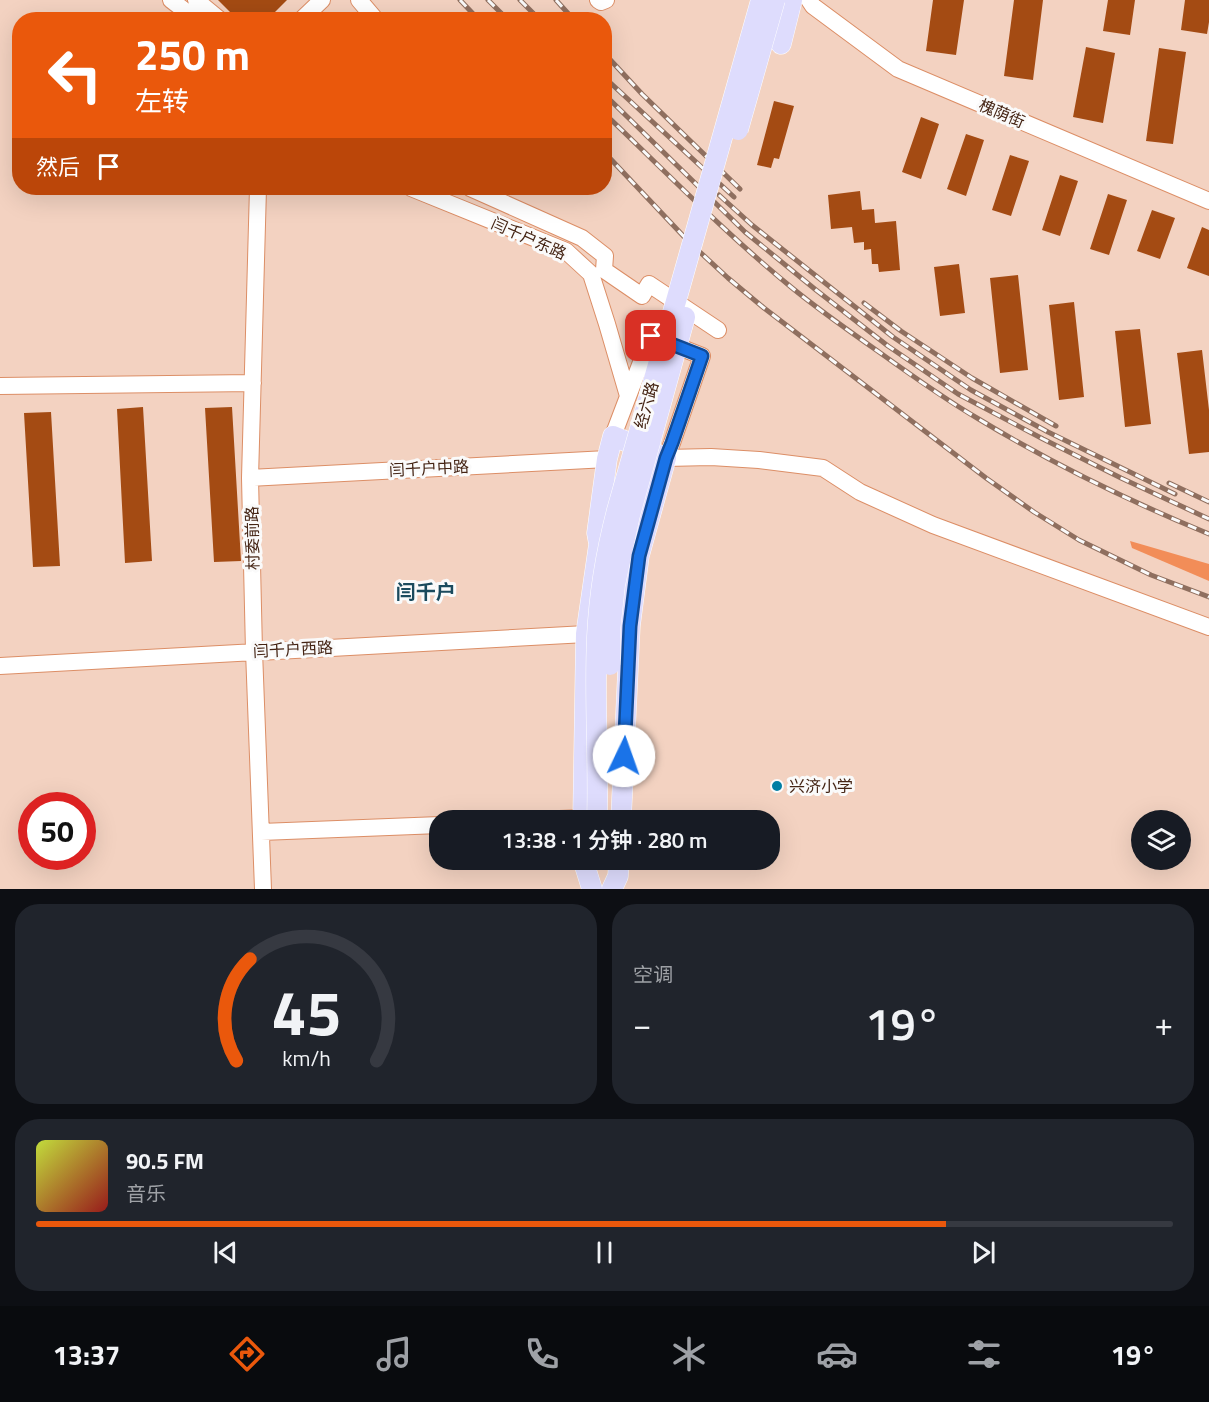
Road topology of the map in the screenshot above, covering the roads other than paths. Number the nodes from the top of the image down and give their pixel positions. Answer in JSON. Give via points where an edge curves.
{"nodes":[{"id":1,"x":171,"y":0,"type":"edge"},
{"id":2,"x":196,"y":0,"type":"edge"},
{"id":3,"x":322,"y":0,"type":"edge"},
{"id":4,"x":358,"y":0,"type":"edge"},
{"id":5,"x":598,"y":0,"type":"edge"},
{"id":6,"x":606,"y":0,"type":"edge"},
{"id":7,"x":761,"y":0,"type":"edge"},
{"id":8,"x":775,"y":0,"type":"edge"},
{"id":9,"x":792,"y":0,"type":"edge"},
{"id":10,"x":809,"y":0,"type":"edge"},
{"id":11,"x":187,"y":12,"type":"edge"},
{"id":12,"x":210,"y":12,"type":"edge"},
{"id":13,"x":309,"y":12,"type":"edge"},
{"id":14,"x":369,"y":12,"type":"edge"},
{"id":15,"x":258,"y":195,"type":"edge"},
{"id":16,"x":428,"y":195,"type":"edge"},
{"id":17,"x":487,"y":195,"type":"edge"},
{"id":18,"x":1209,"y":201,"type":"edge"},
{"id":19,"x":579,"y":263,"type":"junction"},
{"id":20,"x":604,"y":270,"type":"junction"},
{"id":21,"x":718,"y":330,"type":"dead end"},
{"id":22,"x":253,"y":383,"type":"junction"},
{"id":23,"x":0,"y":386,"type":"edge"},
{"id":24,"x":628,"y":396,"type":"junction"},
{"id":25,"x":612,"y":436,"type":"junction"},
{"id":26,"x":666,"y":458,"type":"junction"},
{"id":27,"x":607,"y":459,"type":"junction"},
{"id":28,"x":250,"y":478,"type":"junction"},
{"id":29,"x":1209,"y":627,"type":"edge"},
{"id":30,"x":586,"y":634,"type":"junction"},
{"id":31,"x":254,"y":651,"type":"junction"},
{"id":32,"x":0,"y":666,"type":"edge"},
{"id":33,"x":588,"y":810,"type":"edge"},
{"id":34,"x":588,"y":810,"type":"edge"},
{"id":35,"x":610,"y":810,"type":"edge"},
{"id":36,"x":621,"y":810,"type":"edge"},
{"id":37,"x":429,"y":825,"type":"edge"},
{"id":38,"x":261,"y":832,"type":"junction"},
{"id":39,"x":599,"y":870,"type":"edge"},
{"id":40,"x":605,"y":870,"type":"edge"},
{"id":41,"x":263,"y":889,"type":"edge"},
{"id":42,"x":594,"y":889,"type":"edge"},
{"id":43,"x":610,"y":889,"type":"edge"}],
"edges":[{"from":1,"to":11,"type":"street"},
{"from":2,"to":12,"type":"street"},
{"from":3,"to":13,"type":"street"},
{"from":4,"to":14,"type":"street"},
{"from":5,"to":6,"type":"street"},
{"from":7,"to":9,"type":"main road","via":[[781,44]]},
{"from":7,"to":33,"type":"main road","name":"经六路","bridge":true,"via":[[608,544],[597,637]]},
{"from":8,"to":35,"type":"main road","name":"经六路","bridge":true,"via":[[630,515],[615,585],[610,632]]},
{"from":10,"to":18,"type":"street","name":"槐荫街","via":[[898,69]]},
{"from":15,"to":22,"type":"street","name":"村委前路"},
{"from":16,"to":19,"type":"street","name":"闫千户东路","via":[[566,251]]},
{"from":17,"to":20,"type":"street","via":[[582,237],[605,256]]},
{"from":19,"to":20,"type":"street"},
{"from":19,"to":24,"type":"street","name":"闫千户东路","via":[[591,274]]},
{"from":20,"to":21,"type":"street","via":[[642,296],[649,284]]},
{"from":22,"to":23,"type":"street"},
{"from":22,"to":28,"type":"street","name":"村委前路"},
{"from":24,"to":25,"type":"street"},
{"from":24,"to":26,"type":"street","via":[[651,336],[702,356]]},
{"from":25,"to":26,"type":"main road"},
{"from":25,"to":27,"type":"main road"},
{"from":26,"to":29,"type":"street","via":[[759,459],[823,468],[860,492],[933,525]]},
{"from":26,"to":36,"type":"main road","via":[[639,556],[630,626]]},
{"from":27,"to":28,"type":"street","name":"闫千户中路"},
{"from":27,"to":30,"type":"main road"},
{"from":28,"to":31,"type":"street","name":"村委前路"},
{"from":30,"to":31,"type":"street","name":"闫千户西路"},
{"from":30,"to":34,"type":"main road"},
{"from":31,"to":32,"type":"street","name":"闫千户西路"},
{"from":31,"to":38,"type":"street","name":"村委前路"},
{"from":37,"to":38,"type":"street"},
{"from":38,"to":41,"type":"street","name":"村委前路"},
{"from":39,"to":42,"type":"main road"},
{"from":40,"to":43,"type":"main road"}]}
